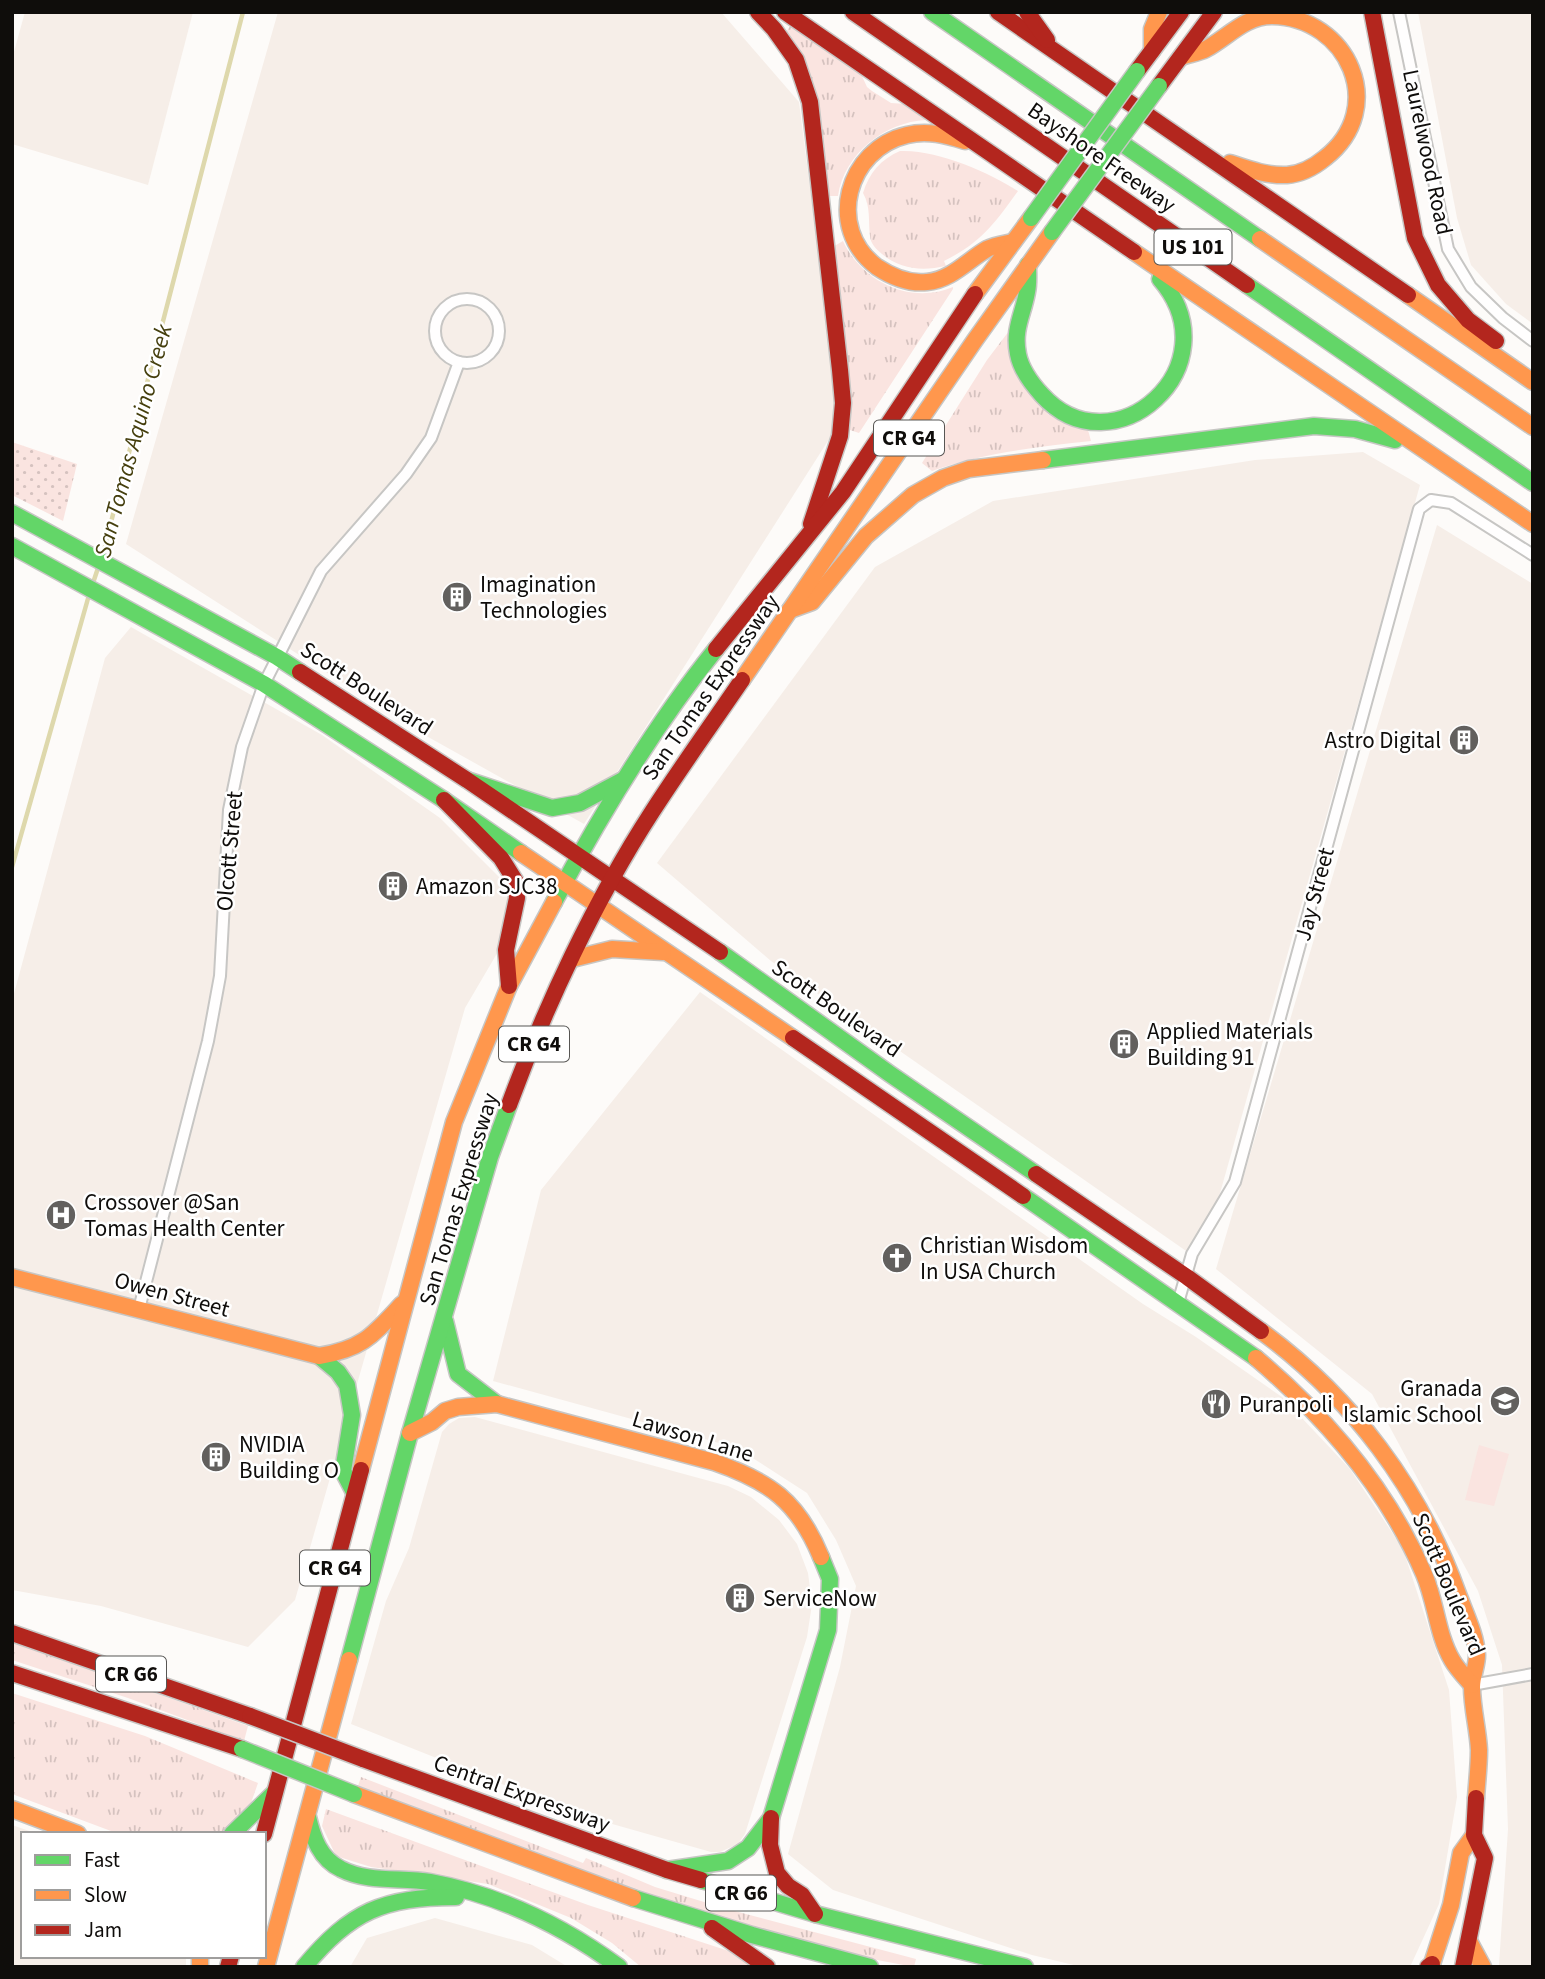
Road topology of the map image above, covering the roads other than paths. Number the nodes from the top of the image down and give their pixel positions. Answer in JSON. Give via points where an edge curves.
{"nodes":[{"id":1,"x":758,"y":12,"type":"edge"},
{"id":2,"x":785,"y":12,"type":"edge"},
{"id":3,"x":853,"y":12,"type":"edge"},
{"id":4,"x":932,"y":12,"type":"edge"},
{"id":5,"x":998,"y":12,"type":"edge"},
{"id":6,"x":1027,"y":12,"type":"edge"},
{"id":7,"x":1159,"y":12,"type":"edge"},
{"id":8,"x":1181,"y":12,"type":"edge"},
{"id":9,"x":1214,"y":12,"type":"edge"},
{"id":10,"x":1372,"y":12,"type":"edge"},
{"id":11,"x":1399,"y":12,"type":"edge"},
{"id":12,"x":1152,"y":51,"type":"junction"},
{"id":13,"x":1059,"y":54,"type":"junction"},
{"id":14,"x":1181,"y":57,"type":"junction"},
{"id":15,"x":980,"y":145,"type":"junction"},
{"id":16,"x":1194,"y":146,"type":"junction"},
{"id":17,"x":1013,"y":242,"type":"junction"},
{"id":18,"x":1140,"y":258,"type":"junction"},
{"id":19,"x":1028,"y":264,"type":"junction"},
{"id":20,"x":1533,"y":341,"type":"edge"},
{"id":21,"x":459,"y":362,"type":"junction"},
{"id":22,"x":1533,"y":369,"type":"edge"},
{"id":23,"x":1533,"y":382,"type":"edge"},
{"id":24,"x":1533,"y":427,"type":"edge"},
{"id":25,"x":1448,"y":468,"type":"junction"},
{"id":26,"x":1533,"y":483,"type":"edge"},
{"id":27,"x":12,"y":513,"type":"edge"},
{"id":28,"x":1533,"y":524,"type":"edge"},
{"id":29,"x":804,"y":543,"type":"junction"},
{"id":30,"x":12,"y":546,"type":"edge"},
{"id":31,"x":1533,"y":555,"type":"edge"},
{"id":32,"x":790,"y":610,"type":"junction"},
{"id":33,"x":277,"y":657,"type":"junction"},
{"id":34,"x":264,"y":684,"type":"junction"},
{"id":35,"x":467,"y":780,"type":"junction"},
{"id":36,"x":623,"y":780,"type":"junction"},
{"id":37,"x":444,"y":800,"type":"junction"},
{"id":38,"x":579,"y":855,"type":"junction"},
{"id":39,"x":612,"y":879,"type":"junction"},
{"id":40,"x":564,"y":883,"type":"junction"},
{"id":41,"x":600,"y":907,"type":"junction"},
{"id":42,"x":663,"y":952,"type":"junction"},
{"id":43,"x":572,"y":959,"type":"junction"},
{"id":44,"x":509,"y":986,"type":"junction"},
{"id":45,"x":12,"y":1277,"type":"edge"},
{"id":46,"x":1187,"y":1277,"type":"junction"},
{"id":47,"x":404,"y":1302,"type":"junction"},
{"id":48,"x":1178,"y":1303,"type":"junction"},
{"id":49,"x":139,"y":1309,"type":"junction"},
{"id":50,"x":444,"y":1318,"type":"junction"},
{"id":51,"x":319,"y":1356,"type":"junction"},
{"id":52,"x":497,"y":1404,"type":"junction"},
{"id":53,"x":410,"y":1433,"type":"junction"},
{"id":54,"x":354,"y":1492,"type":"junction"},
{"id":55,"x":12,"y":1633,"type":"edge"},
{"id":56,"x":12,"y":1673,"type":"edge"},
{"id":57,"x":1533,"y":1674,"type":"edge"},
{"id":58,"x":1472,"y":1685,"type":"junction"},
{"id":59,"x":276,"y":1791,"type":"junction"},
{"id":60,"x":12,"y":1809,"type":"edge"},
{"id":61,"x":307,"y":1812,"type":"junction"},
{"id":62,"x":771,"y":1818,"type":"junction"},
{"id":63,"x":73,"y":1832,"type":"edge"},
{"id":64,"x":234,"y":1832,"type":"edge"},
{"id":65,"x":265,"y":1832,"type":"edge"},
{"id":66,"x":1474,"y":1835,"type":"junction"},
{"id":67,"x":667,"y":1870,"type":"junction"},
{"id":68,"x":492,"y":1899,"type":"junction"},
{"id":69,"x":815,"y":1914,"type":"junction"},
{"id":70,"x":703,"y":1921,"type":"junction"},
{"id":71,"x":1469,"y":1941,"type":"junction"},
{"id":72,"x":1431,"y":1966,"type":"edge"},
{"id":73,"x":266,"y":1967,"type":"edge"},
{"id":74,"x":304,"y":1967,"type":"edge"},
{"id":75,"x":619,"y":1967,"type":"edge"},
{"id":76,"x":767,"y":1967,"type":"edge"},
{"id":77,"x":870,"y":1967,"type":"edge"},
{"id":78,"x":1025,"y":1967,"type":"edge"},
{"id":79,"x":1462,"y":1967,"type":"edge"},
{"id":80,"x":1483,"y":1967,"type":"edge"}],
"edges":[{"from":1,"to":29,"type":"main road","via":[[796,60],[810,102],[844,403],[834,459]]},
{"from":2,"to":15,"type":"main road"},
{"from":3,"to":26,"type":"main road","name":"Bayshore Freeway","number":"US 101"},
{"from":4,"to":24,"type":"main road","name":"Bayshore Freeway","number":"US 101"},
{"from":5,"to":13,"type":"main road"},
{"from":6,"to":13,"type":"main road"},
{"from":7,"to":12,"type":"main road","via":[[1152,29]]},
{"from":8,"to":12,"type":"main road","number":"CR G4"},
{"from":9,"to":14,"type":"main road","number":"CR G4"},
{"from":10,"to":22,"type":"main road","via":[[1415,239],[1438,285],[1468,320]]},
{"from":11,"to":20,"type":"street","name":"Laurelwood Road","via":[[1448,249],[1471,287]]},
{"from":12,"to":17,"type":"main road","name":"San Tomas Expressway","number":"CR G4","bridge":true},
{"from":13,"to":16,"type":"main road"},
{"from":14,"to":16,"type":"main road","via":[[1206,49],[1242,23],[1289,17],[1315,26],[1338,44],[1356,82],[1354,115],[1347,134],[1332,153],[1296,174],[1253,171]]},
{"from":14,"to":19,"type":"main road","name":"San Tomas Expressway","number":"CR G4","bridge":true},
{"from":15,"to":17,"type":"main road","via":[[924,133],[887,141],[871,152],[853,179],[848,197],[852,233],[876,267],[913,282],[941,279],[990,247]]},
{"from":15,"to":18,"type":"main road"},
{"from":16,"to":23,"type":"main road"},
{"from":17,"to":29,"type":"main road","name":"San Tomas Expressway","number":"CR G4"},
{"from":18,"to":19,"type":"main road","via":[[1178,303],[1184,327],[1182,358],[1175,378],[1150,406],[1107,422],[1056,409],[1025,373],[1017,340]]},
{"from":18,"to":25,"type":"main road"},
{"from":19,"to":32,"type":"main road","name":"San Tomas Expressway","number":"CR G4"},
{"from":21,"to":21,"type":"street","via":[[470,363],[489,354],[495,345],[498,324],[494,314],[478,301],[457,301],[440,313],[436,322],[437,342]]},
{"from":21,"to":33,"type":"street","name":"Olcott Street","via":[[431,438],[406,474],[321,571]]},
{"from":25,"to":28,"type":"main road"},
{"from":25,"to":32,"type":"main road","via":[[1370,431],[1314,426],[969,469],[912,495],[866,536],[812,602]]},
{"from":27,"to":33,"type":"main road","name":"Scott Boulevard"},
{"from":29,"to":36,"type":"main road","name":"San Tomas Expressway","number":"CR G4","via":[[696,674]]},
{"from":30,"to":34,"type":"main road","name":"Scott Boulevard"},
{"from":31,"to":46,"type":"street","name":"Jay Street","via":[[1451,503],[1431,500],[1419,509],[1239,1169],[1192,1254]]},
{"from":32,"to":39,"type":"main road","name":"San Tomas Expressway","number":"CR G4","via":[[651,813]]},
{"from":33,"to":34,"type":"street","name":"Olcott Street"},
{"from":33,"to":35,"type":"main road","name":"Scott Boulevard"},
{"from":34,"to":37,"type":"main road","name":"Scott Boulevard"},
{"from":34,"to":49,"type":"street","name":"Olcott Street","via":[[229,810],[220,976],[209,1036]]},
{"from":35,"to":36,"type":"main road","via":[[561,808],[579,804]]},
{"from":35,"to":38,"type":"main road","name":"Scott Boulevard"},
{"from":36,"to":38,"type":"main road","name":"San Tomas Expressway","number":"CR G4"},
{"from":37,"to":40,"type":"main road","name":"Scott Boulevard"},
{"from":37,"to":44,"type":"main road","via":[[501,858],[516,882],[506,950]]},
{"from":38,"to":39,"type":"main road","name":"Scott Boulevard"},
{"from":38,"to":40,"type":"main road","name":"San Tomas Expressway","number":"CR G4"},
{"from":39,"to":41,"type":"main road","name":"San Tomas Expressway","number":"CR G4"},
{"from":39,"to":46,"type":"main road","name":"Scott Boulevard"},
{"from":40,"to":41,"type":"main road","name":"Scott Boulevard"},
{"from":40,"to":44,"type":"main road","name":"San Tomas Expressway","number":"CR G4"},
{"from":41,"to":42,"type":"main road","name":"Scott Boulevard"},
{"from":41,"to":43,"type":"main road","name":"San Tomas Expressway","number":"CR G4"},
{"from":42,"to":43,"type":"main road","via":[[612,949]]},
{"from":42,"to":48,"type":"main road","name":"Scott Boulevard"},
{"from":43,"to":50,"type":"main road","name":"San Tomas Expressway","number":"CR G4","via":[[495,1144]]},
{"from":44,"to":47,"type":"main road","name":"San Tomas Expressway","number":"CR G4","via":[[454,1122]]},
{"from":45,"to":49,"type":"main road","name":"Owen Street"},
{"from":46,"to":48,"type":"street","name":"Jay Street"},
{"from":46,"to":58,"type":"main road","name":"Scott Boulevard","via":[[1319,1378],[1383,1450],[1447,1563],[1476,1655]]},
{"from":47,"to":51,"type":"main road","via":[[362,1345]]},
{"from":47,"to":54,"type":"main road","name":"San Tomas Expressway","number":"CR G4"},
{"from":48,"to":58,"type":"main road","name":"Scott Boulevard","via":[[1293,1388],[1362,1463],[1408,1539],[1452,1660]]},
{"from":49,"to":51,"type":"main road","name":"Owen Street"},
{"from":50,"to":52,"type":"main road","via":[[458,1374]]},
{"from":50,"to":53,"type":"main road","name":"San Tomas Expressway","number":"CR G4"},
{"from":51,"to":54,"type":"main road","via":[[347,1385],[352,1415],[343,1471]]},
{"from":52,"to":53,"type":"main road","via":[[444,1411]]},
{"from":52,"to":62,"type":"main road","name":"Lawson Lane","via":[[748,1474],[775,1491],[811,1532],[830,1579],[828,1630]]},
{"from":53,"to":61,"type":"main road","name":"San Tomas Expressway","number":"CR G4"},
{"from":54,"to":59,"type":"main road","name":"San Tomas Expressway","number":"CR G4"},
{"from":55,"to":67,"type":"main road","name":"Central Expressway","number":"CR G6","bridge":true},
{"from":56,"to":70,"type":"main road","number":"CR G6","bridge":true,"via":[[242,1749],[559,1872]]},
{"from":57,"to":58,"type":"street"},
{"from":58,"to":66,"type":"main road","name":"Scott Boulevard","via":[[1479,1751]]},
{"from":59,"to":64,"type":"main road"},
{"from":59,"to":65,"type":"main road","name":"San Tomas Expressway","number":"CR G4"},
{"from":60,"to":63,"type":"main road"},
{"from":61,"to":68,"type":"main road","via":[[320,1853],[342,1870],[454,1886]]},
{"from":61,"to":73,"type":"main road","name":"San Tomas Expressway","number":"CR G4"},
{"from":62,"to":67,"type":"main road","via":[[755,1841],[731,1862]]},
{"from":62,"to":69,"type":"main road","via":[[770,1845],[777,1873]]},
{"from":66,"to":71,"type":"main road","name":"Scott Boulevard","via":[[1485,1858]]},
{"from":66,"to":72,"type":"main road","name":"Scott Boulevard","via":[[1461,1853],[1451,1905]]},
{"from":67,"to":69,"type":"main road","name":"Central Expressway","number":"CR G6"},
{"from":68,"to":74,"type":"main road","via":[[428,1896],[392,1901],[350,1919]]},
{"from":68,"to":75,"type":"main road","via":[[544,1920]]},
{"from":69,"to":78,"type":"main road","name":"Central Expressway","number":"CR G6"},
{"from":70,"to":76,"type":"main road"},
{"from":70,"to":77,"type":"main road","number":"CR G6"},
{"from":71,"to":79,"type":"main road","name":"Scott Boulevard"},
{"from":71,"to":80,"type":"main road"}]}
